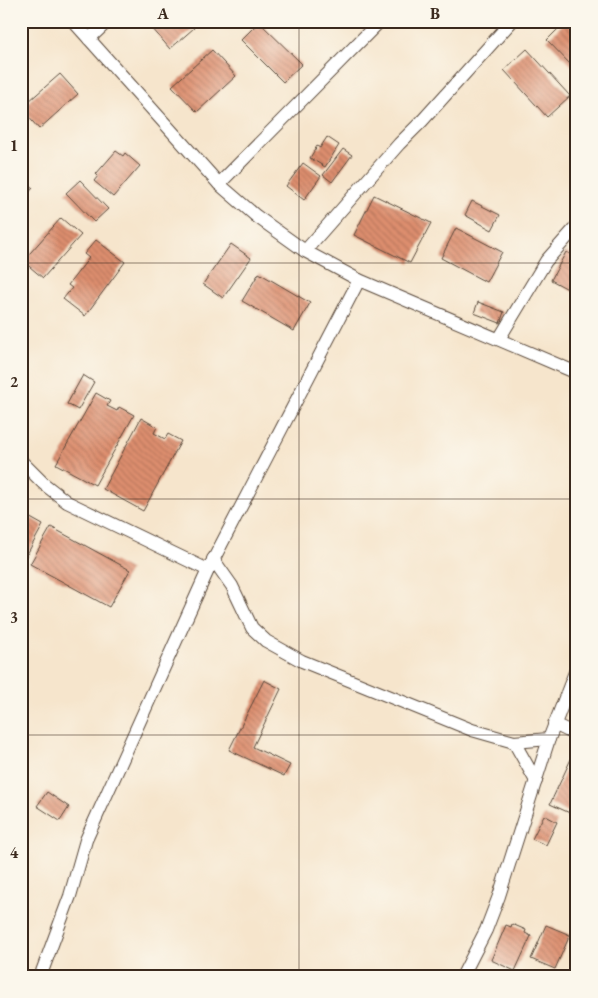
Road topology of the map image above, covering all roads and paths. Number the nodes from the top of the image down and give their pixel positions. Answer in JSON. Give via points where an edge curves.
{"nodes":[{"id":1,"x":73,"y":21,"type":"edge"},
{"id":2,"x":108,"y":21,"type":"edge"},
{"id":3,"x":380,"y":21,"type":"edge"},
{"id":4,"x":512,"y":21,"type":"edge"},
{"id":5,"x":89,"y":39,"type":"junction"},
{"id":6,"x":219,"y":184,"type":"junction"},
{"id":7,"x":577,"y":226,"type":"edge"},
{"id":8,"x":305,"y":251,"type":"junction"},
{"id":9,"x":359,"y":280,"type":"junction"},
{"id":10,"x":499,"y":339,"type":"junction"},
{"id":11,"x":577,"y":373,"type":"edge"},
{"id":12,"x":21,"y":461,"type":"edge"},
{"id":13,"x":211,"y":565,"type":"junction"},
{"id":14,"x":577,"y":667,"type":"edge"},
{"id":15,"x":554,"y":724,"type":"junction"},
{"id":16,"x":577,"y":735,"type":"edge"},
{"id":17,"x":549,"y":739,"type":"junction"},
{"id":18,"x":514,"y":742,"type":"junction"},
{"id":19,"x":536,"y":781,"type":"junction"},
{"id":20,"x":40,"y":977,"type":"edge"},
{"id":21,"x":462,"y":977,"type":"edge"}],
"edges":[{"from":1,"to":5,"type":"street"},
{"from":2,"to":5,"type":"street"},
{"from":3,"to":6,"type":"street"},
{"from":4,"to":8,"type":"street"},
{"from":5,"to":6,"type":"street"},
{"from":6,"to":8,"type":"street","via":[[256,216]]},
{"from":7,"to":10,"type":"street","via":[[546,261]]},
{"from":8,"to":9,"type":"street"},
{"from":9,"to":10,"type":"street"},
{"from":9,"to":13,"type":"street"},
{"from":10,"to":11,"type":"street"},
{"from":12,"to":13,"type":"street","via":[[67,502]]},
{"from":13,"to":18,"type":"street","via":[[232,586],[252,628],[266,641],[302,661],[472,730]]},
{"from":13,"to":20,"type":"street","via":[[86,840],[70,896]]},
{"from":14,"to":15,"type":"street"},
{"from":15,"to":16,"type":"street"},
{"from":15,"to":17,"type":"street"},
{"from":17,"to":18,"type":"street"},
{"from":17,"to":19,"type":"street"},
{"from":18,"to":19,"type":"street"},
{"from":19,"to":21,"type":"street","via":[[499,896]]}]}
